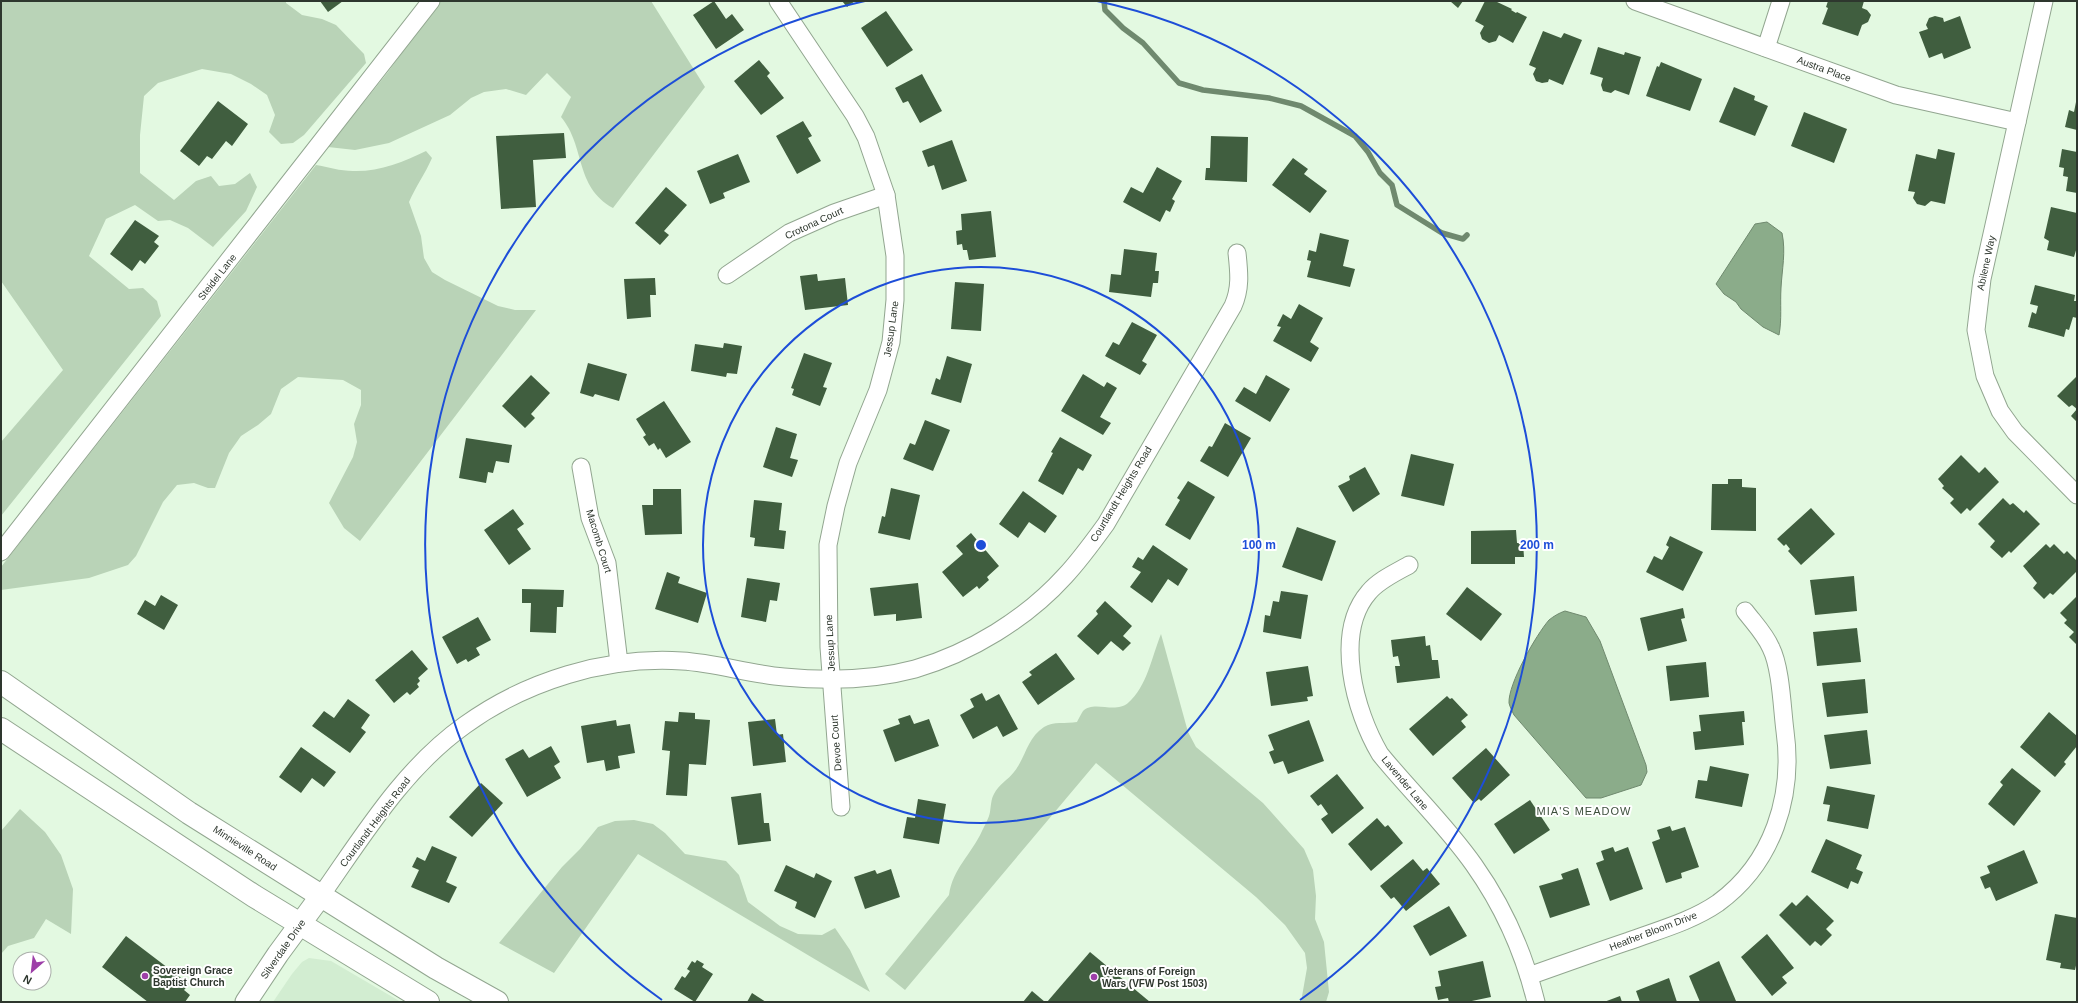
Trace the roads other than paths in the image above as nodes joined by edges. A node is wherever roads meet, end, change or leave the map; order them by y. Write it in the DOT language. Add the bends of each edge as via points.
graph roads {
  1 [pos="431,1"];
  2 [pos="778,1"];
  3 [pos="1635,1"];
  4 [pos="1781,1"];
  5 [pos="2044,1"];
  6 [pos="1766,48"];
  7 [pos="2017,122"];
  8 [pos="886,195"];
  9 [pos="1237,254"];
  10 [pos="727,275"];
  11 [pos="581,468"];
  12 [pos="2077,495"];
  13 [pos="1,552"];
  14 [pos="1409,565"];
  15 [pos="1745,611"];
  16 [pos="619,663"];
  17 [pos="832,678"];
  18 [pos="1,682"];
  19 [pos="1,729"];
  20 [pos="841,807"];
  21 [pos="320,897"];
  22 [pos="300,924"];
  23 [pos="1529,976"];
  24 [pos="246,1002"];
  25 [pos="428,1002"];
  26 [pos="497,1002"];
  27 [pos="1536,1002"];
  1 -- 13 [label="street, Steidel Lane"];
  2 -- 8 [label="street, Jessup Lane" via="855,116 866,137"];
  3 -- 6 [label="street, Austra Place"];
  4 -- 6 [label="street"];
  5 -- 7 [label="street, Abilene Way"];
  6 -- 7 [label="street, Austra Place" via="1896,95"];
  7 -- 12 [label="street, Abilene Way" via="1982,279 1976,317 1977,342 1985,376 2000,411 2021,438"];
  8 -- 10 [label="street, Crotona Court" via="834,213 789,233"];
  8 -- 17 [label="street, Jessup Lane" via="895,256 894,321 886,366 848,463 830,539"];
  9 -- 17 [label="street, Courtlandt Heights Road" via="1240,281 1233,306 1106,524 1064,577 1012,622 936,662 891,673"];
  11 -- 16 [label="street, Macomb Court" via="590,518 607,563"];
  14 -- 23 [label="street, Lavender Lane" via="1370,592 1358,613 1350,657 1357,704 1380,754 1456,842 1490,890 1504,916"];
  15 -- 23 [label="street, Heather Bloom Drive" via="1766,639 1774,656 1788,755 1784,800 1762,854 1733,890 1700,913 1662,930"];
  16 -- 17 [label="street, Courtlandt Heights Road" via="683,661 786,677"];
  16 -- 21 [label="street, Courtlandt Heights Road" via="567,675 539,685 498,704 466,724 436,748 411,774 375,818"];
  17 -- 20 [label="street, Devoe Court"];
  18 -- 21 [label="main road, Minnieville Road" via="189,813"];
  19 -- 22 [label="main road"];
  21 -- 22 [label="street, Silverdale Drive"];
  21 -- 26 [label="main road, Minnieville Road"];
  22 -- 24 [label="street, Silverdale Drive"];
  22 -- 25 [label="main road"];
  23 -- 27 [label="street, Lavender Lane"];
}
